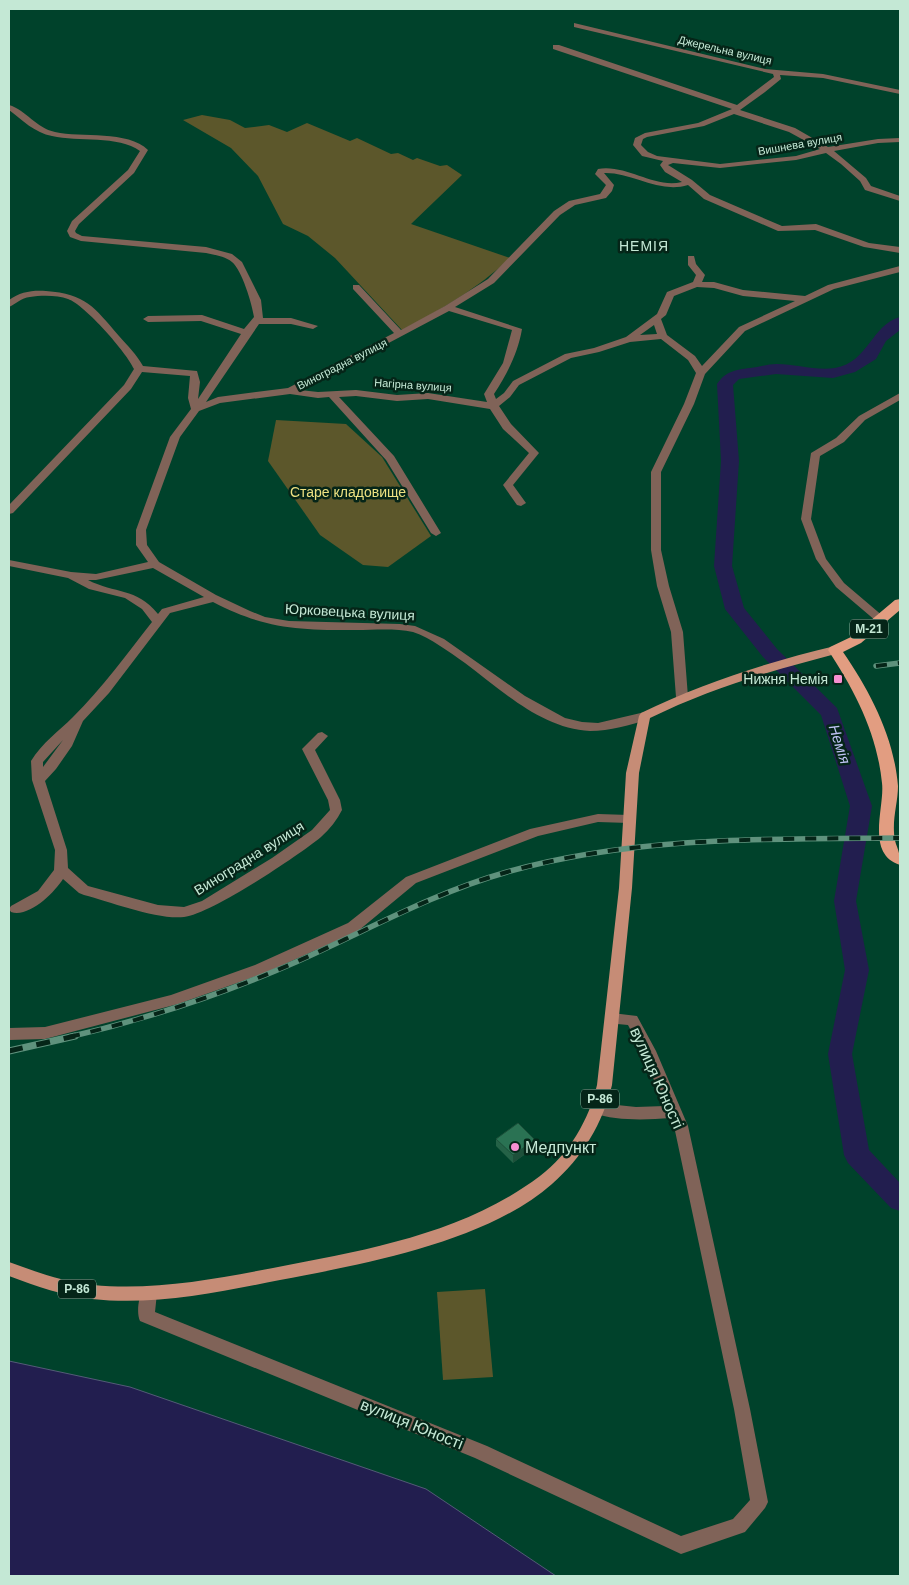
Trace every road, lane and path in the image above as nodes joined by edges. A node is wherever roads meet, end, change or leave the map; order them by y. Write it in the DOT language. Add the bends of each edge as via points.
graph roads {
  1 [pos="576,25"];
  2 [pos="556,47"];
  3 [pos="776,73"];
  4 [pos="900,92"];
  5 [pos="9,107"];
  6 [pos="736,109"];
  7 [pos="900,140"];
  8 [pos="827,150"];
  9 [pos="674,160"];
  10 [pos="689,182"];
  11 [pos="900,199"];
  12 [pos="900,250"];
  13 [pos="691,258"];
  14 [pos="900,269"];
  15 [pos="696,284"];
  16 [pos="356,287"];
  17 [pos="11,290"];
  18 [pos="22,295"];
  19 [pos="806,299"];
  20 [pos="9,304"];
  21 [pos="448,308"];
  22 [pos="148,318"];
  23 [pos="656,318"];
  24 [pos="256,321"];
  25 [pos="313,326"];
  26 [pos="246,333"];
  27 [pos="400,334"];
  28 [pos="663,336"];
  29 [pos="630,339"];
  30 [pos="139,369"];
  31 [pos="702,373"];
  32 [pos="290,391"];
  33 [pos="332,395"];
  34 [pos="900,396"];
  35 [pos="493,406"];
  36 [pos="196,409"];
  37 [pos="521,503"];
  38 [pos="9,511"];
  39 [pos="436,534"];
  40 [pos="9,563"];
  41 [pos="155,564"];
  42 [pos="71,575"];
  43 [pos="215,598"];
  44 [pos="900,603"];
  45 [pos="880,619"];
  46 [pos="157,621"];
  47 [pos="835,650"];
  48 [pos="682,697"];
  49 [pos="645,716"];
  50 [pos="322,736"];
  51 [pos="630,819"];
  52 [pos="900,859"];
  53 [pos="61,870"];
  54 [pos="16,909"];
  55 [pos="612,1019"];
  56 [pos="9,1034"];
  57 [pos="598,1109"];
  58 [pos="675,1112"];
  59 [pos="9,1269"];
  60 [pos="149,1293"];
  1 -- 3 [label="street, Джерельна вулиця"];
  2 -- 6 [label="street"];
  3 -- 4 [label="street, Джерельна вулиця" via="822,76"];
  3 -- 6 [label="street" via="777,78"];
  5 -- 24 [label="street" via="52,134 127,142 141,147 144,150 131,170 75,223 71,231 73,235 206,250 229,256 238,262 256,300 259,317"];
  6 -- 8 [label="street" via="792,130"];
  6 -- 9 [label="street, Вишнева вулиця" via="712,122 639,138 637,145 645,154"];
  7 -- 8 [label="street, Вишнева вулиця" via="878,140"];
  8 -- 9 [label="street, Вишнева вулиця" via="796,158 740,165 720,166"];
  8 -- 11 [label="street" via="868,188"];
  9 -- 10 [label="street" via="664,165"];
  10 -- 12 [label="street" via="707,197 781,229 816,226 867,245"];
  10 -- 21 [label="street, Виноградна вулиця" via="678,185 601,171 599,174 610,185 603,196 572,203 557,213 491,281"];
  13 -- 15 [label="street" via="701,275"];
  14 -- 19 [label="street" via="831,287"];
  15 -- 19 [label="street" via="743,293"];
  15 -- 23 [label="street" via="670,294 661,315"];
  16 -- 27 [label="street, Виноградна вулиця"];
  17 -- 18 [label="street"];
  18 -- 20 [label="street"];
  18 -- 30 [label="street" via="57,295 75,299 96,317 135,360"];
  19 -- 31 [label="street" via="742,329"];
  21 -- 27 [label="street, Виноградна вулиця"];
  21 -- 35 [label="street" via="517,329 508,362 489,394"];
  22 -- 26 [label="street" via="202,318"];
  23 -- 28 [label="street"];
  23 -- 29 [label="street"];
  24 -- 25 [label="street" via="291,321"];
  24 -- 26 [label="street"];
  26 -- 36 [label="street"];
  27 -- 32 [label="street, Виноградна вулиця"];
  28 -- 29 [label="street"];
  28 -- 31 [label="street" via="692,358"];
  29 -- 35 [label="street" via="568,356 516,383"];
  30 -- 36 [label="street" via="194,373 196,378 191,398"];
  30 -- 38 [label="street" via="128,387"];
  31 -- 48 [label="street" via="656,472 656,550 662,586 677,632"];
  32 -- 33 [label="street, Нагірна вулиця"];
  32 -- 36 [label="street, Виноградна вулиця" via="218,400"];
  33 -- 35 [label="street, Нагірна вулиця" via="428,396"];
  33 -- 39 [label="street" via="390,458"];
  34 -- 45 [label="street" via="862,418 840,440 815,455 806,519 821,559 840,585"];
  35 -- 37 [label="street" via="511,432 534,453 508,485"];
  36 -- 41 [label="street" via="175,437 141,530 139,542 143,552"];
  40 -- 42 [label="street"];
  41 -- 42 [label="street" via="96,577"];
  41 -- 43 [label="street, Юрковецька вулиця"];
  42 -- 46 [label="street" via="93,586 129,596 146,607"];
  43 -- 46 [label="street" via="166,611"];
  43 -- 49 [label="street, Юрковецька вулиця" via="258,618 278,623 420,631 445,644 541,711 560,720 583,726 620,723"];
  44 -- 45 [label="highway, М-21"];
  45 -- 47 [label="highway, М-21" via="856,640"];
  46 -- 53 [label="street" via="105,690 37,761 38,780 60,850"];
  47 -- 48 [label="main road" via="767,668"];
  47 -- 52 [label="highway, М-21" via="862,692 883,751 891,798 887,842"];
  48 -- 49 [label="main road"];
  49 -- 51 [label="main road, вулиця Юності / Р-86" via="637,738"];
  50 -- 53 [label="street, Виноградна вулиця" via="308,749 334,800 336,810 331,818 317,833 277,861 207,904 184,912 158,910 84,890"];
  51 -- 55 [label="main road, вулиця Юності / Р-86"];
  51 -- 56 [label="street" via="598,818 535,832 411,880 353,927 260,969 173,1000 45,1033"];
  53 -- 54 [label="street" via="52,887 38,900"];
  55 -- 57 [label="main road, вулиця Юності / Р-86" via="607,1069"];
  55 -- 58 [label="street, вулиця Юності" via="632,1020"];
  57 -- 58 [label="street" via="621,1113"];
  57 -- 60 [label="main road, вулиця Юності / Р-86" via="571,1155 548,1177 521,1198 483,1219 451,1232 345,1261 192,1289"];
  58 -- 60 [label="street, вулиця Юності" via="742,1409 759,1502 739,1526 681,1545 481,1452 146,1316"];
  59 -- 60 [label="main road, Р-86" via="56,1285 102,1293"];
}
